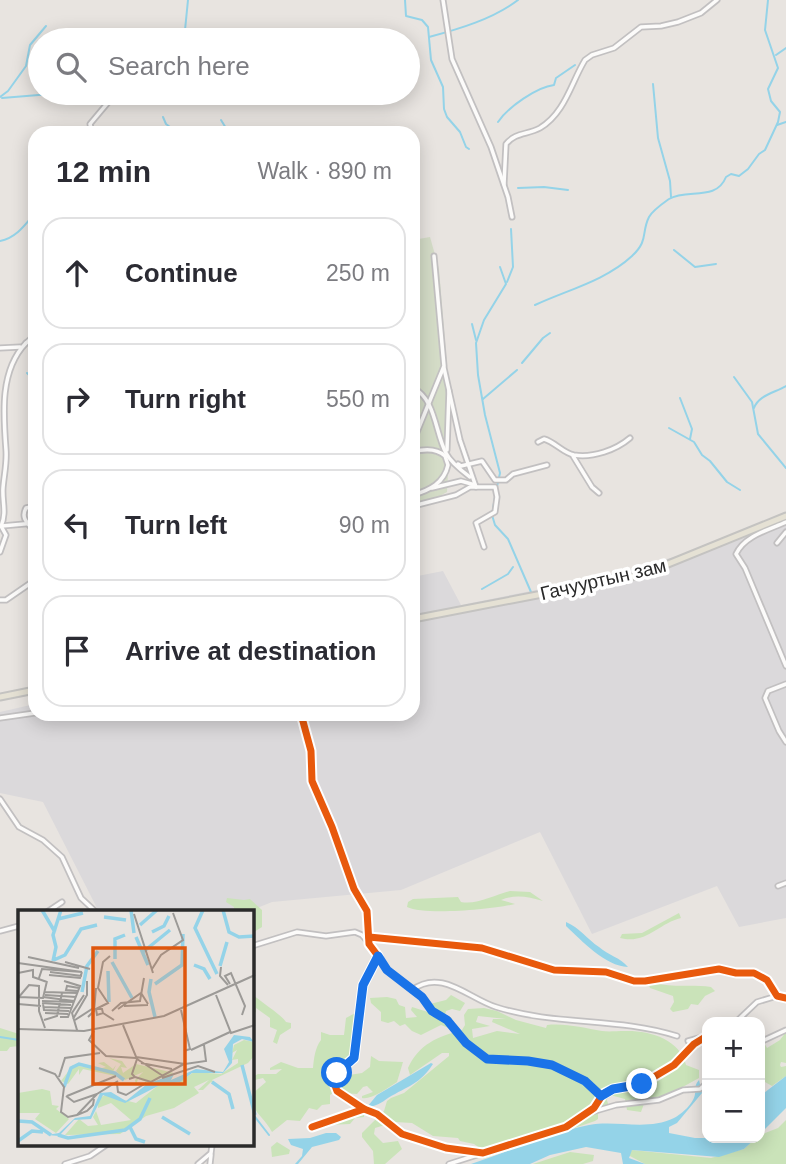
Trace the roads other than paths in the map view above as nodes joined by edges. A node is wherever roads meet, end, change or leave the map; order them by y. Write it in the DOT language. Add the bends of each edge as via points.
graph roads {
  1 [pos="443,0"];
  2 [pos="717,0"];
  3 [pos="106,105"];
  4 [pos="90,126"];
  5 [pos="504,184"];
  6 [pos="512,218"];
  7 [pos="434,256"];
  8 [pos="26,343"];
  9 [pos="0,348"];
  10 [pos="444,366"];
  11 [pos="450,386"];
  12 [pos="420,393"];
  13 [pos="429,405"];
  14 [pos="420,426"];
  15 [pos="630,438"];
  16 [pos="538,442"];
  17 [pos="420,450"];
  18 [pos="571,454"];
  19 [pos="447,456"];
  20 [pos="451,461"];
  21 [pos="468,464"];
  22 [pos="547,465"];
  23 [pos="473,479"];
  24 [pos="476,487"];
  25 [pos="432,488"];
  26 [pos="420,492"];
  27 [pos="599,493"];
  28 [pos="420,504"];
  29 [pos="28,508"];
  30 [pos="786,516"];
  31 [pos="786,522"];
  32 [pos="26,524"];
  33 [pos="1,526"];
  34 [pos="786,532"];
  35 [pos="777,543"];
  36 [pos="484,547"];
  37 [pos="0,552"];
  38 [pos="28,584"];
  39 [pos="0,600"];
  40 [pos="420,618"];
  41 [pos="786,666"];
  42 [pos="786,684"];
  43 [pos="28,691"];
  44 [pos="0,697"];
  45 [pos="28,714"];
  46 [pos="0,718"];
  47 [pos="303,721"];
  48 [pos="785,739"];
  49 [pos="0,799"];
  50 [pos="786,883"];
  51 [pos="778,886"];
  52 [pos="62,902"];
  53 [pos="50,910"];
  54 [pos="94,910"];
  55 [pos="18,926"];
  56 [pos="0,931"];
  57 [pos="369,937"];
  58 [pos="369,944"];
  59 [pos="254,945"];
  60 [pos="378,956"];
  61 [pos="412,990"];
  62 [pos="777,996"];
  63 [pos="786,998"];
  64 [pos="741,1017"];
  65 [pos="786,1030"];
  66 [pos="677,1036"];
  67 [pos="702,1037"];
  68 [pos="702,1039"];
  69 [pos="765,1040"];
  70 [pos="688,1041"];
  71 [pos="702,1087"];
  72 [pos="601,1096"];
  73 [pos="364,1109"];
  74 [pos="590,1112"];
  75 [pos="312,1127"];
  76 [pos="105,1146"];
  77 [pos="212,1146"];
  78 [pos="211,1153"];
  79 [pos="483,1153"];
  80 [pos="65,1164"];
  81 [pos="198,1164"];
  82 [pos="210,1164"];
  83 [pos="449,1164"];
  1 -- 5 [label="street" via="452,59"];
  2 -- 5 [label="street" via="678,22 641,27 614,48 585,60 556,115 506,144"];
  3 -- 4 [label="street"];
  5 -- 6 [label="street"];
  7 -- 10 [label="street"];
  8 -- 9 [label="street"];
  8 -- 33 [label="street" via="4,375 5,514"];
  10 -- 11 [label="street"];
  10 -- 13 [label="street"];
  11 -- 19 [label="street"];
  11 -- 21 [label="street"];
  12 -- 13 [label="street"];
  13 -- 14 [label="street"];
  13 -- 19 [label="street"];
  15 -- 18 [label="street" via="612,451"];
  16 -- 18 [label="street" via="551,441"];
  17 -- 25 [label="street" via="436,451 447,459 445,475"];
  18 -- 27 [label="street"];
  19 -- 20 [label="street"];
  20 -- 21 [label="street"];
  20 -- 23 [label="street"];
  21 -- 22 [label="street" via="482,461 495,480"];
  21 -- 23 [label="street"];
  23 -- 24 [label="street"];
  24 -- 25 [label="street" via="461,481"];
  24 -- 28 [label="street"];
  24 -- 36 [label="street" via="495,487 497,497 495,512 476,523"];
  25 -- 26 [label="street"];
  29 -- 32 [label="street"];
  30 -- 40 [label="main road, Гачууртын зам" via="641,575"];
  31 -- 41 [label="street" via="750,538 736,554"];
  32 -- 33 [label="street"];
  33 -- 37 [label="street" via="6,534"];
  34 -- 35 [label="street"];
  38 -- 39 [label="street"];
  42 -- 48 [label="street" via="768,691 765,698"];
  43 -- 44 [label="main road"];
  45 -- 46 [label="street"];
  47 -- 57 [label="street" via="311,751 312,781 354,890 367,911"];
  49 -- 54 [label="street" via="19,827 62,857 81,898"];
  50 -- 51 [label="street"];
  52 -- 53 [label="street"];
  55 -- 56 [label="street"];
  57 -- 58 [label="street"];
  57 -- 62 [label="street" via="482,948 554,970 606,972 634,981 719,969 754,973 768,980"];
  58 -- 59 [label="street" via="355,932 326,936 297,932"];
  58 -- 60 [label="street"];
  60 -- 61 [label="street" via="387,970"];
  60 -- 73 [label="street" via="363,985 354,1058 332,1080 337,1091"];
  61 -- 66 [label="street" via="430,981 444,982 477,1000 514,1012 559,1020 625,1023"];
  61 -- 72 [label="street" via="487,1059 552,1065 585,1081"];
  62 -- 63 [label="street"];
  62 -- 64 [label="street" via="757,1002"];
  65 -- 69 [label="street"];
  67 -- 70 [label="street"];
  68 -- 72 [label="street" via="674,1065 642,1084"];
  71 -- 74 [label="street"];
  72 -- 74 [label="street"];
  73 -- 75 [label="street"];
  73 -- 79 [label="street" via="402,1134 446,1148"];
  74 -- 79 [label="street" via="566,1127"];
  76 -- 80 [label="street"];
  77 -- 78 [label="street"];
  78 -- 81 [label="street"];
  78 -- 82 [label="street"];
  79 -- 83 [label="street"];
}
